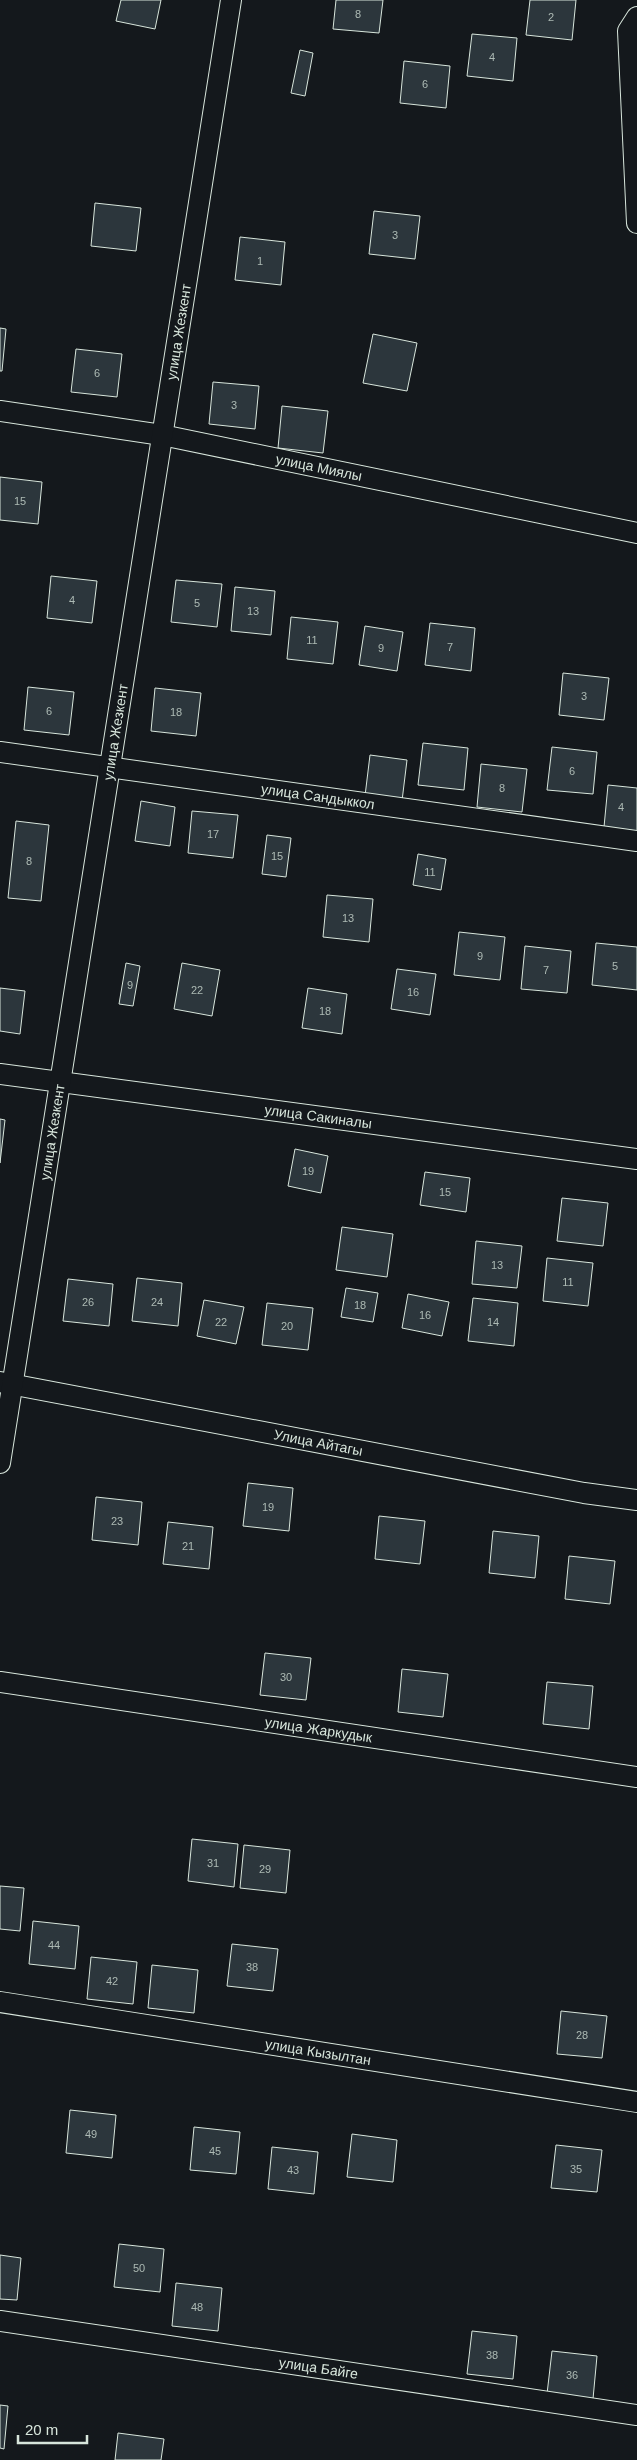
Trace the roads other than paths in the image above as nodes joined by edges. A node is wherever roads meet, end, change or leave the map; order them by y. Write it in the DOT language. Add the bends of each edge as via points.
graph roads {
  1 [pos="231,0"];
  2 [pos="637,17"];
  3 [pos="637,223"];
  4 [pos="0,411"];
  5 [pos="162,436"];
  6 [pos="637,533"];
  7 [pos="0,752"];
  8 [pos="110,768"];
  9 [pos="637,840"];
  10 [pos="0,1074"];
  11 [pos="60,1084"];
  12 [pos="637,1159"];
  13 [pos="6,1383"];
  14 [pos="0,1463"];
  15 [pos="637,1500"];
  16 [pos="0,1682"];
  17 [pos="637,1778"];
  18 [pos="0,2002"];
  19 [pos="637,2102"];
  20 [pos="0,2321"];
  21 [pos="637,2414"];
  1 -- 5 [label="street, улица Жезкент"];
  2 -- 3 [label="street" via="628,31"];
  4 -- 5 [label="street, улица Миялы"];
  5 -- 6 [label="street, улица Миялы"];
  5 -- 8 [label="street, улица Жезкент"];
  7 -- 8 [label="street, улица Сандыккол"];
  8 -- 9 [label="street, улица Сандыккол"];
  8 -- 11 [label="street, улица Жезкент"];
  10 -- 11 [label="street, улица Сакиналы"];
  11 -- 12 [label="street, улица Сакиналы"];
  11 -- 13 [label="street, улица Жезкент"];
  13 -- 14 [label="street, улица Жезкент"];
  13 -- 15 [label="street, Улица Айтагы"];
  16 -- 17 [label="street, улица Жаркудык"];
  18 -- 19 [label="street, улица Кызылтан"];
  20 -- 21 [label="street, улица Байге"];
}
